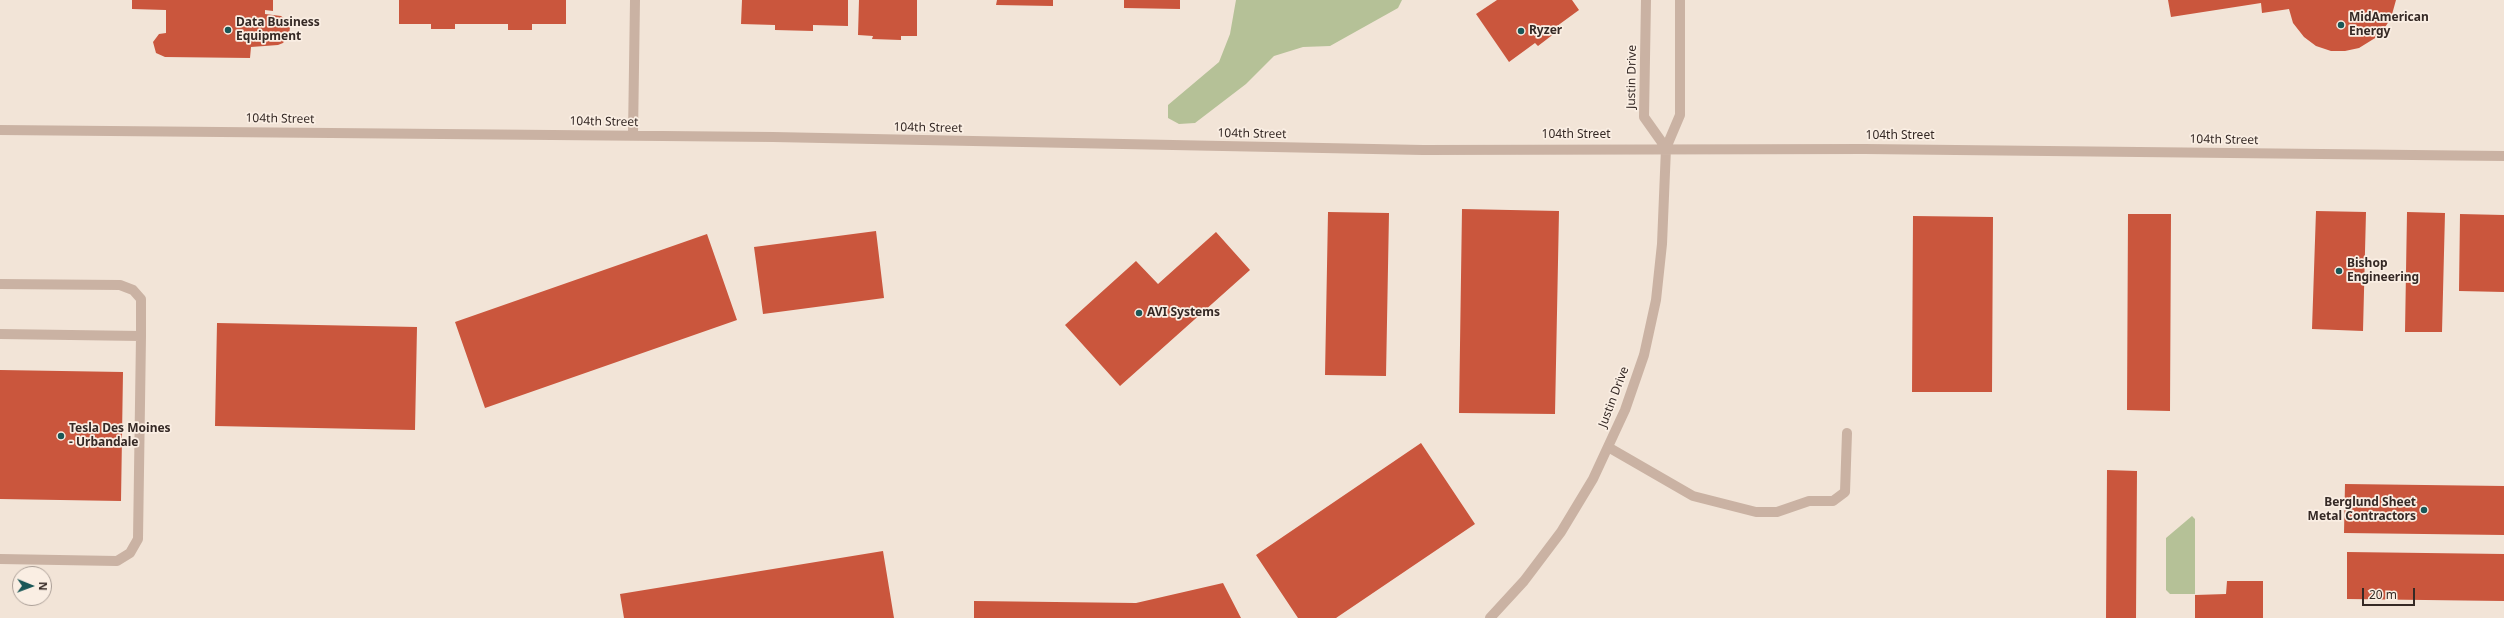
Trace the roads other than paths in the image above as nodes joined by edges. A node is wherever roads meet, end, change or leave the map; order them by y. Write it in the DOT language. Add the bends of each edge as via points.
graph roads {
  1 [pos="635,0"];
  2 [pos="1646,0"];
  3 [pos="1680,0"];
  4 [pos="0,130"];
  5 [pos="633,135"];
  6 [pos="1666,148"];
  7 [pos="2504,156"];
  8 [pos="0,284"];
  9 [pos="0,334"];
  10 [pos="141,336"];
  11 [pos="1847,433"];
  12 [pos="1608,447"];
  13 [pos="0,559"];
  14 [pos="1490,618"];
  1 -- 5 [label="street"];
  2 -- 6 [label="street, Justin Drive" via="1644,117"];
  3 -- 6 [label="street, Justin Drive" via="1680,115"];
  4 -- 5 [label="street, 104th Street"];
  5 -- 6 [label="street, 104th Street" via="1278,148"];
  6 -- 7 [label="street, 104th Street"];
  6 -- 12 [label="street, Justin Drive" via="1662,244 1656,300 1644,354 1625,410"];
  8 -- 10 [label="street" via="120,285 133,290 141,299"];
  9 -- 10 [label="street"];
  10 -- 13 [label="street" via="138,539 130,553 117,561"];
  11 -- 12 [label="street" via="1844,492 1833,501 1809,501 1777,512 1756,512 1693,496"];
  12 -- 14 [label="street, Justin Drive" via="1593,479 1561,532 1524,581"];
}
